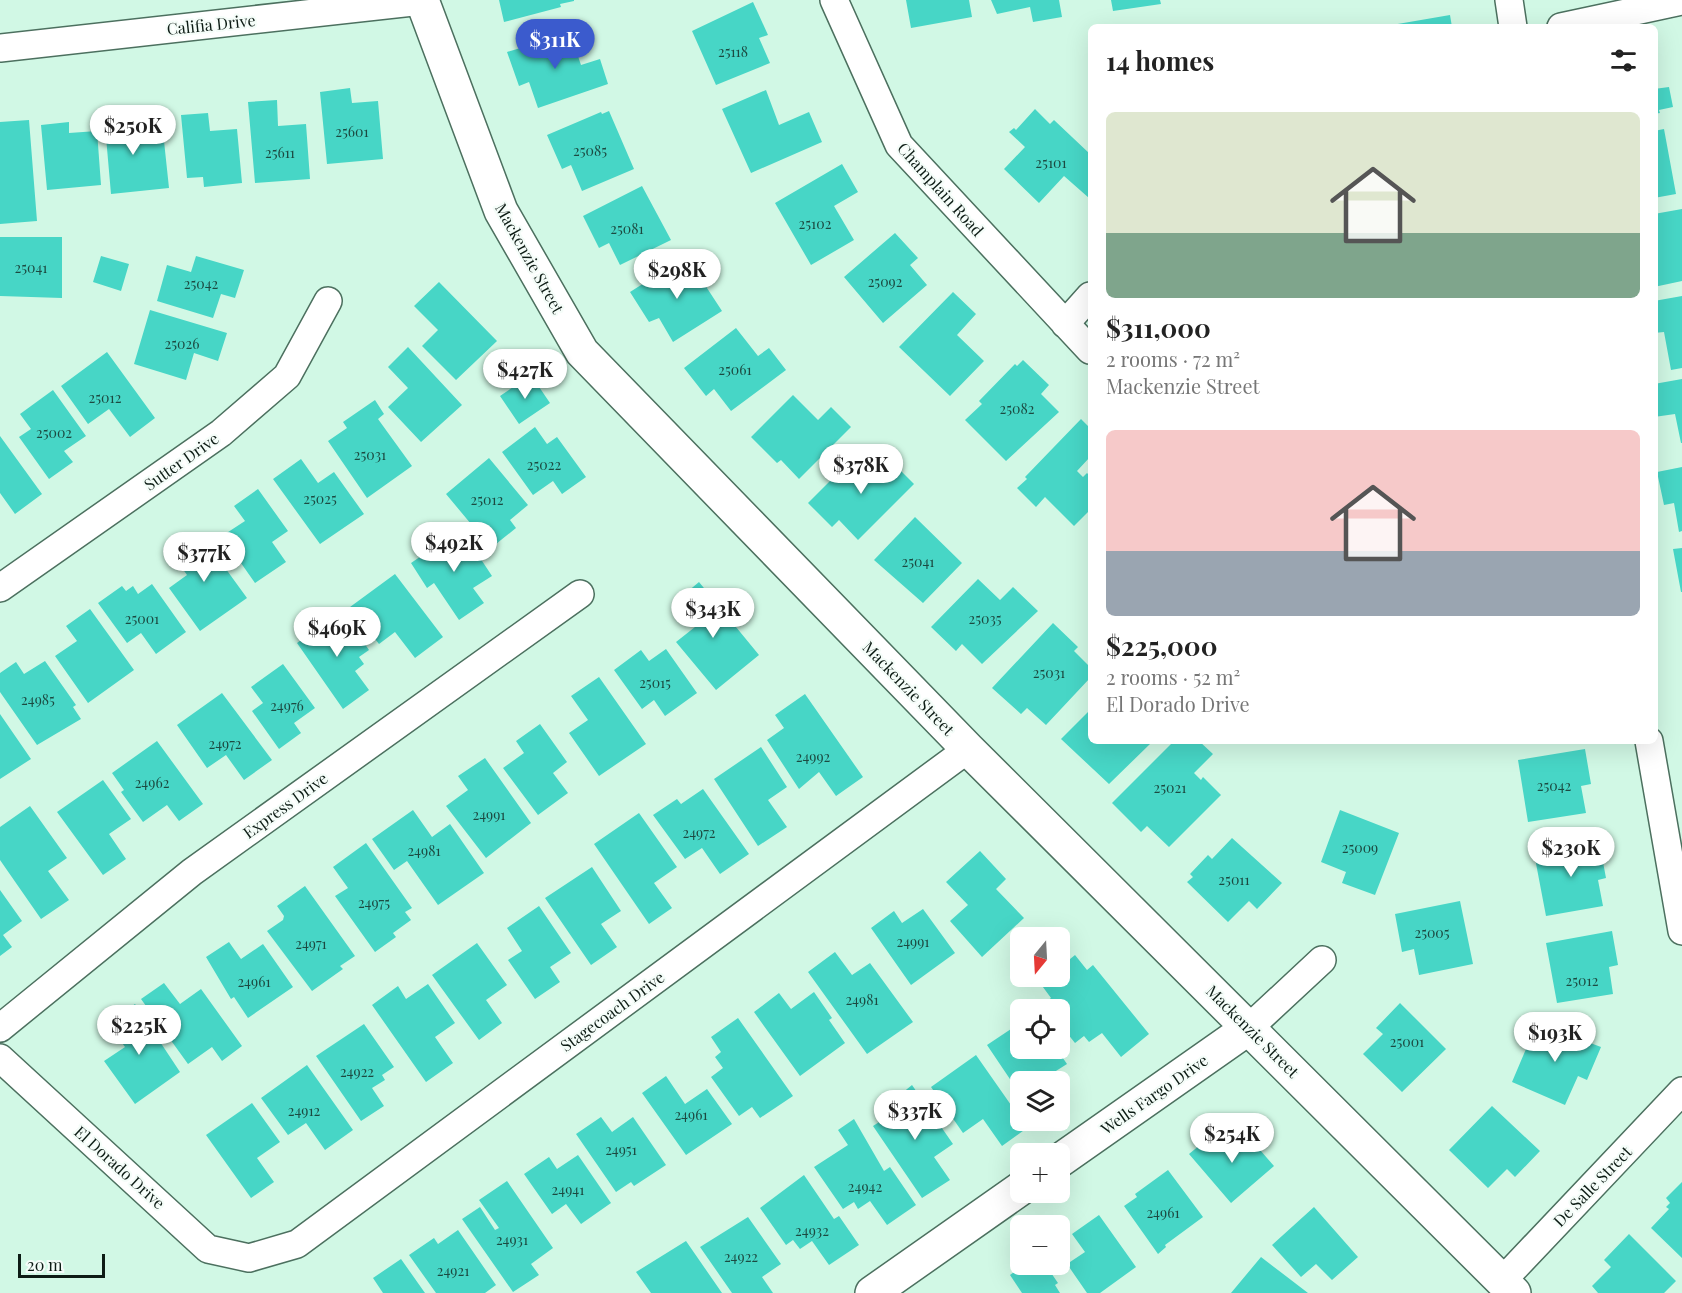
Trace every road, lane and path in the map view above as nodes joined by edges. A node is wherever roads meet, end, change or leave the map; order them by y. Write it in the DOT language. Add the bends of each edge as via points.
graph roads {
  1 [pos="422,0"];
  2 [pos="834,0"];
  3 [pos="1509,0"];
  4 [pos="1682,1"];
  5 [pos="1513,24"];
  6 [pos="1575,24"];
  7 [pos="0,48"];
  8 [pos="1088,298"];
  9 [pos="328,301"];
  10 [pos="1065,324"];
  11 [pos="1088,348"];
  12 [pos="0,588"];
  13 [pos="580,594"];
  14 [pos="1650,744"];
  15 [pos="968,749"];
  16 [pos="1682,931"];
  17 [pos="1322,960"];
  18 [pos="0,1028"];
  19 [pos="1250,1028"];
  20 [pos="0,1058"];
  21 [pos="1682,1091"];
  22 [pos="1070,1153"];
  23 [pos="1010,1196"];
  24 [pos="249,1258"];
  25 [pos="1508,1287"];
  26 [pos="872,1293"];
  1 -- 7 [label="street, Califia Drive"];
  1 -- 15 [label="street, Mackenzie Street" via="501,211 582,352"];
  2 -- 10 [label="street, Champlain Road" via="900,145"];
  3 -- 5 [label="street"];
  4 -- 6 [label="street"];
  8 -- 10 [label="street"];
  9 -- 12 [label="street, Sutter Drive" via="287,376 222,433"];
  10 -- 11 [label="street, Champlain Road"];
  13 -- 18 [label="street, Express Drive" via="192,872"];
  14 -- 16 [label="street"];
  15 -- 19 [label="street, Mackenzie Street"];
  15 -- 24 [label="street, Stagecoach Drive" via="297,1244"];
  17 -- 19 [label="street"];
  19 -- 22 [label="street, Wells Fargo Drive"];
  19 -- 25 [label="street, Mackenzie Street"];
  20 -- 24 [label="street, El Dorado Drive" via="208,1248"];
  21 -- 25 [label="street, De Salle Street"];
  23 -- 26 [label="street"];
}
